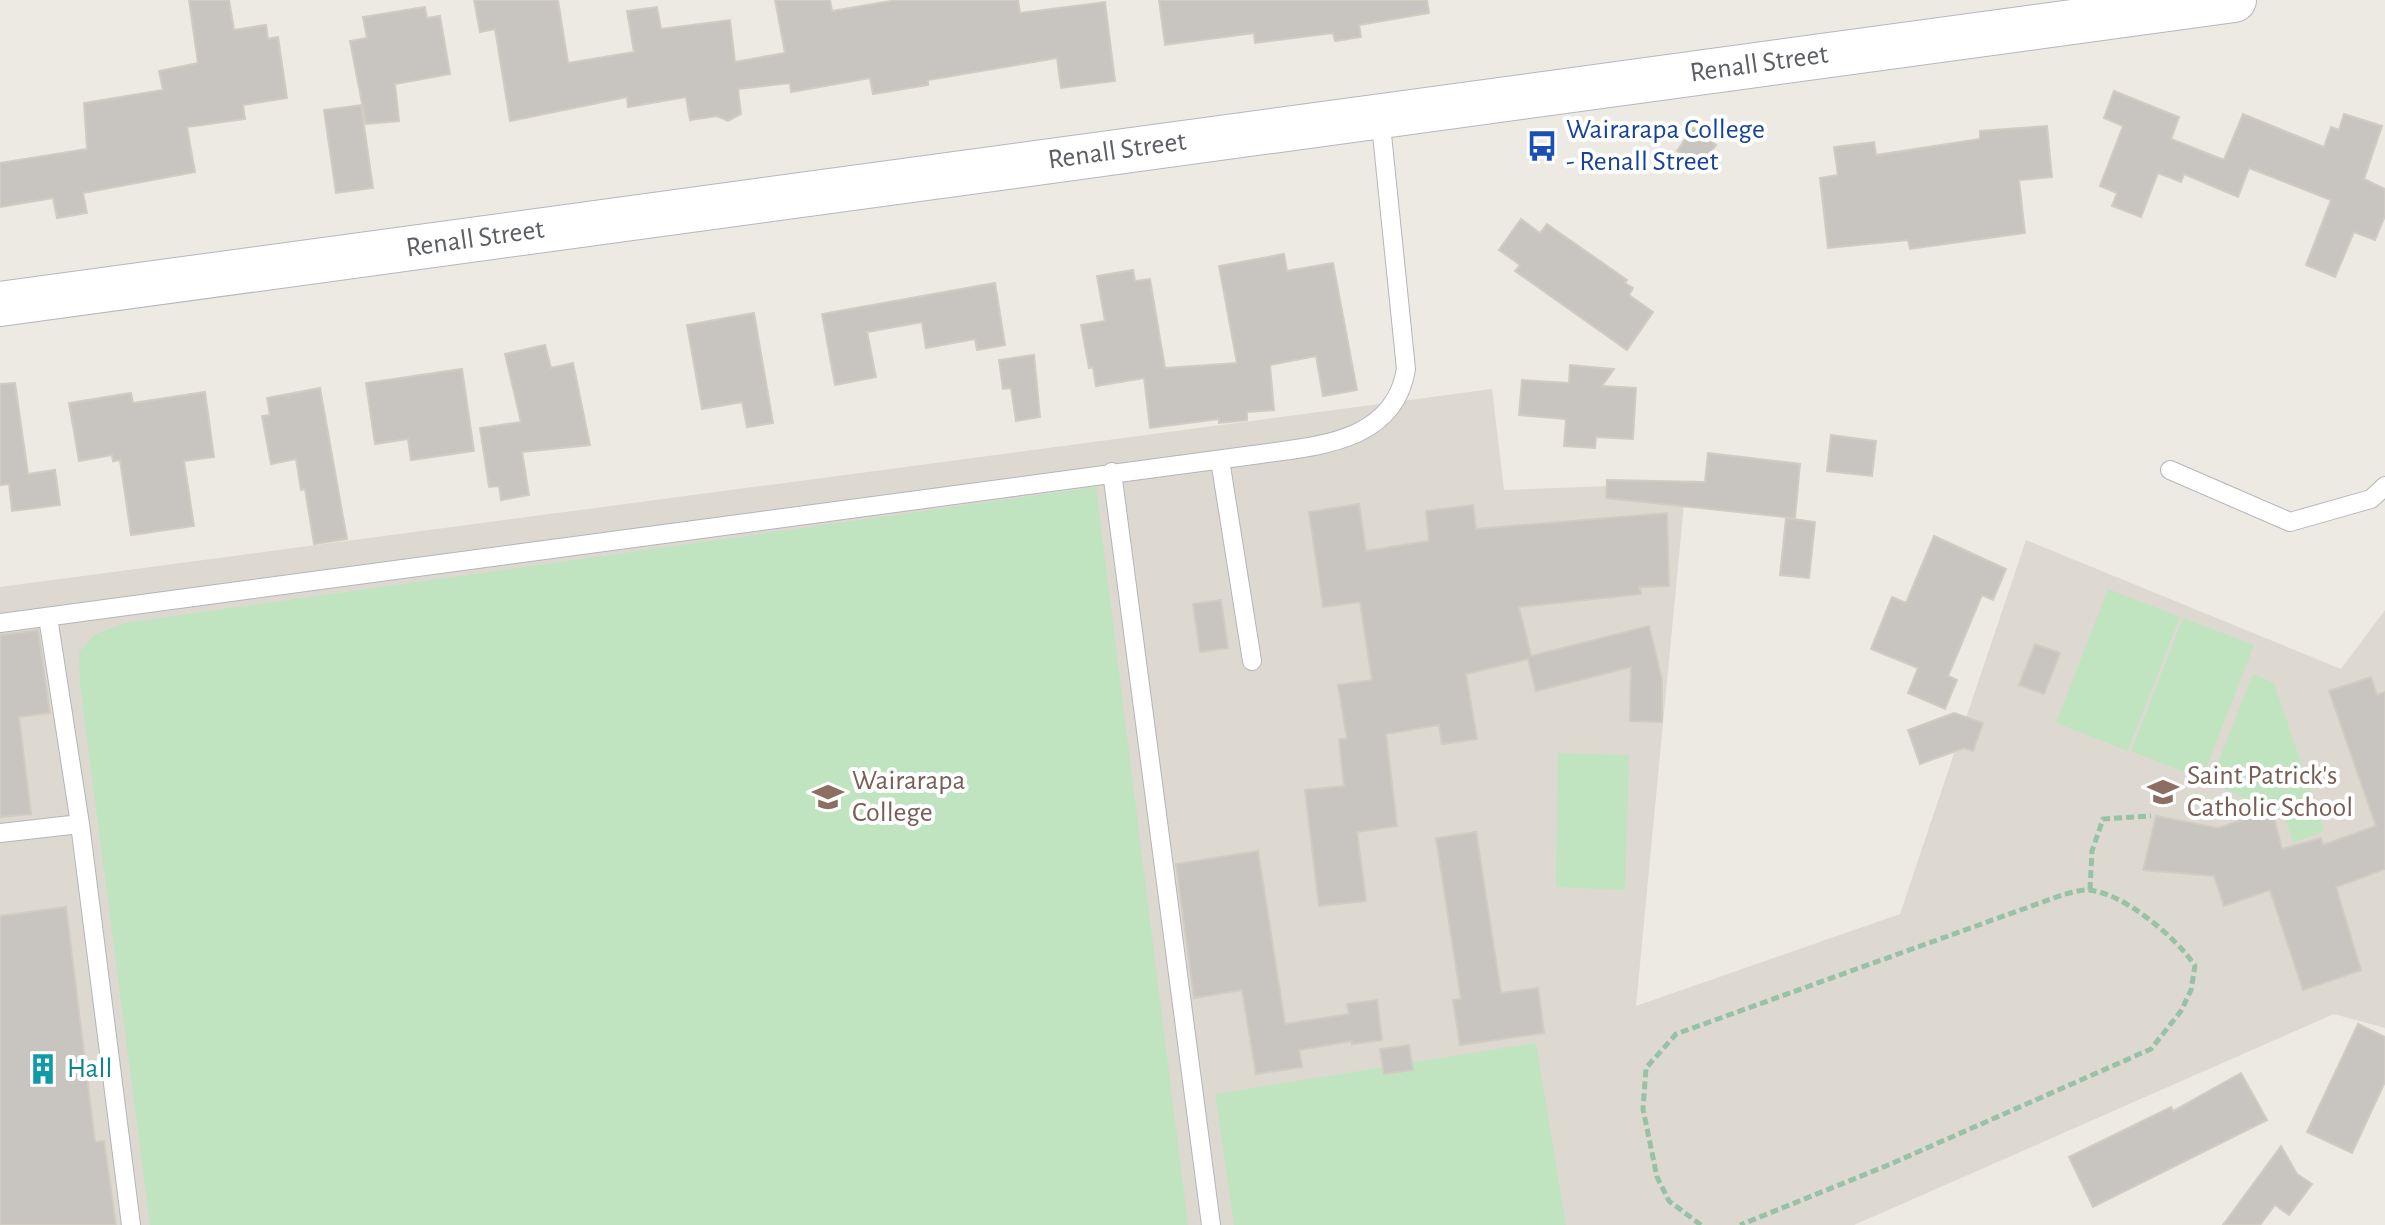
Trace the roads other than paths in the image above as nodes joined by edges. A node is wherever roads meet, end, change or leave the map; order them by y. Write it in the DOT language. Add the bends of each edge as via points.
graph roads {
  1 [pos="2234,0"];
  2 [pos="1380,115"];
  3 [pos="0,304"];
  4 [pos="1220,460"];
  5 [pos="2170,470"];
  6 [pos="1112,472"];
  7 [pos="2385,486"];
  8 [pos="48,617"];
  9 [pos="0,623"];
  10 [pos="1252,661"];
  11 [pos="80,824"];
  12 [pos="0,833"];
  13 [pos="131,1225"];
  14 [pos="1211,1225"];
  1 -- 2 [label="street, Renall Street"];
  2 -- 3 [label="street, Renall Street"];
  2 -- 4 [label="lane" via="1407,357 1398,398 1386,415 1355,436"];
  4 -- 6 [label="lane"];
  4 -- 10 [label="lane"];
  5 -- 7 [label="lane" via="2290,522 2371,499"];
  6 -- 8 [label="lane"];
  6 -- 14 [label="lane"];
  8 -- 9 [label="lane"];
  8 -- 11 [label="lane"];
  11 -- 12 [label="lane"];
  11 -- 13 [label="lane"];
}
